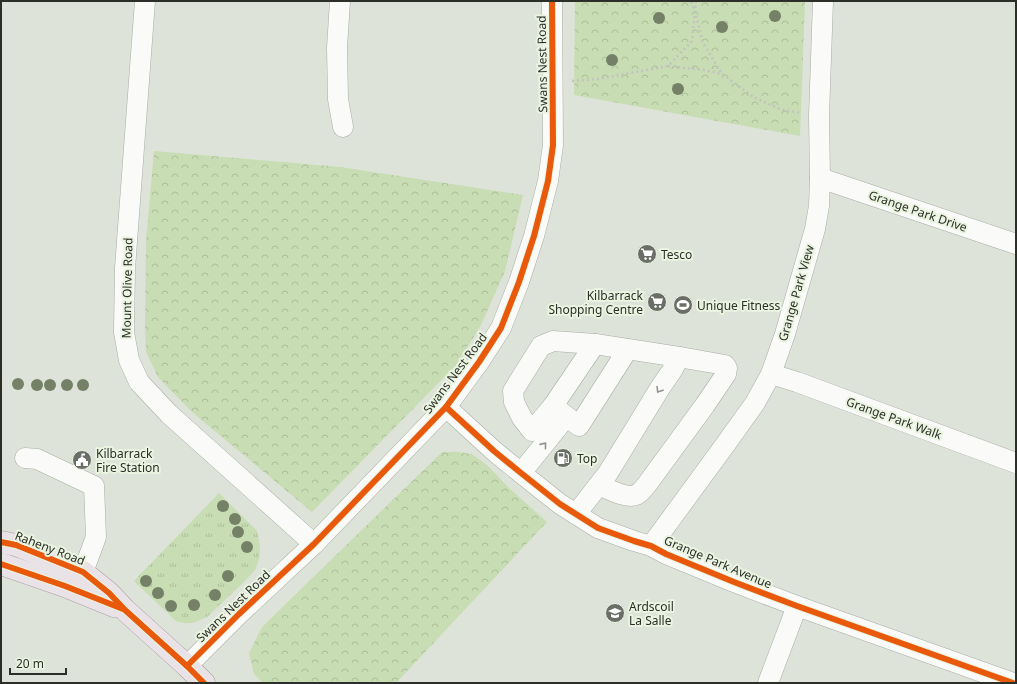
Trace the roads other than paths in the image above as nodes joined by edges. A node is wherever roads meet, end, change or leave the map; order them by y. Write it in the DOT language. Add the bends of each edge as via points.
graph roads {
  1 [pos="145,1"];
  2 [pos="340,1"];
  3 [pos="552,1"];
  4 [pos="823,1"];
  5 [pos="342,127"];
  6 [pos="820,178"];
  7 [pos="1016,244"];
  8 [pos="595,344"];
  9 [pos="628,349"];
  10 [pos="679,357"];
  11 [pos="772,374"];
  12 [pos="446,407"];
  13 [pos="560,411"];
  14 [pos="25,458"];
  15 [pos="1016,463"];
  16 [pos="521,473"];
  17 [pos="599,485"];
  18 [pos="576,514"];
  19 [pos="1,542"];
  20 [pos="314,544"];
  21 [pos="651,546"];
  22 [pos="1,564"];
  23 [pos="83,572"];
  24 [pos="797,606"];
  25 [pos="125,610"];
  26 [pos="187,666"];
  27 [pos="204,683"];
  28 [pos="768,683"];
  29 [pos="1012,683"];
  1 -- 20 [label="street, Mount Olive Road" via="125,268 124,332 129,360 139,382 169,414"];
  2 -- 5 [label="street" via="337,48 338,99"];
  3 -- 12 [label="street, Swans Nest Road" via="554,145 534,236 501,328"];
  4 -- 6 [label="street, Grange Park View" via="819,116"];
  6 -- 7 [label="street, Grange Park Drive"];
  6 -- 11 [label="street, Grange Park View" via="815,229"];
  8 -- 9 [label="street"];
  8 -- 13 [label="street"];
  8 -- 13 [label="street" via="553,341 541,346 513,391 514,402 532,431"];
  9 -- 10 [label="street"];
  9 -- 13 [label="street" via="579,426"];
  10 -- 17 [label="street, one-way"];
  10 -- 17 [label="street" via="725,365 726,374 637,495 621,494"];
  11 -- 15 [label="street, Grange Park Walk"];
  11 -- 21 [label="street, Grange Park View" via="755,403"];
  12 -- 16 [label="street, Grange Park Avenue"];
  12 -- 20 [label="street, Swans Nest Road"];
  16 -- 13 [label="street, one-way"];
  14 -- 23 [label="street" via="37,459 94,486 96,537"];
  16 -- 18 [label="street, Grange Park Avenue"];
  17 -- 18 [label="street"];
  18 -- 21 [label="street, Grange Park Avenue" via="598,528"];
  19 -- 23 [label="main road, Raheny Road" via="16,544"];
  20 -- 26 [label="street, Swans Nest Road"];
  21 -- 24 [label="street, Grange Park Avenue" via="721,577"];
  22 -- 25 [label="main road, Raheny Road"];
  23 -- 25 [label="main road, Raheny Road"];
  24 -- 28 [label="street"];
  24 -- 29 [label="street, Grange Park Avenue"];
  25 -- 26 [label="main road, Raheny Road"];
  26 -- 27 [label="main road, Raheny Road"];
}
